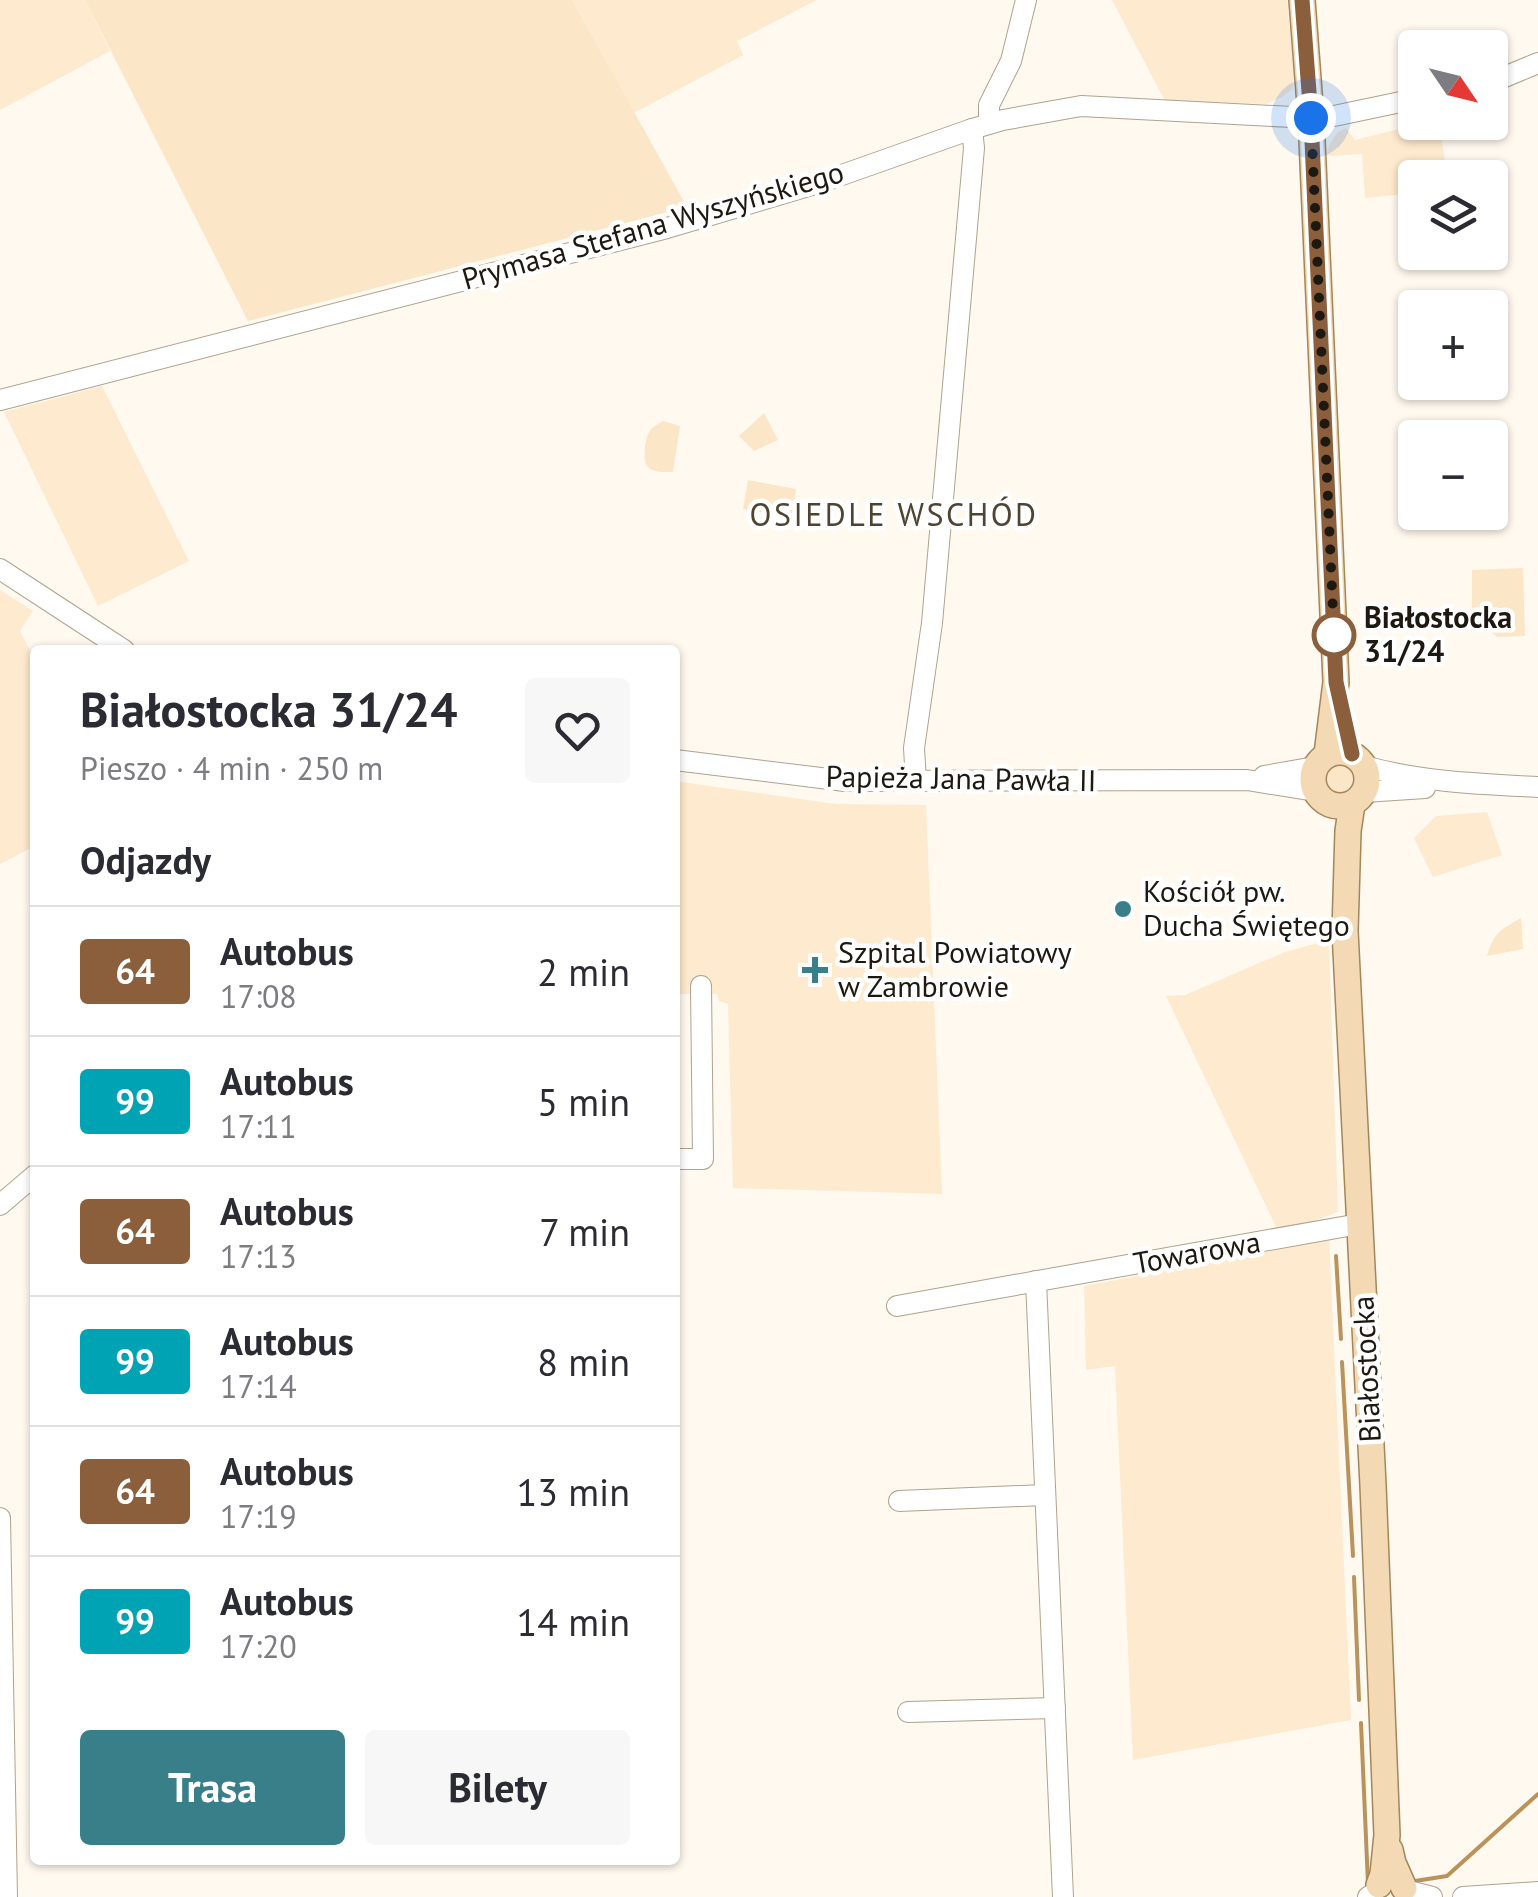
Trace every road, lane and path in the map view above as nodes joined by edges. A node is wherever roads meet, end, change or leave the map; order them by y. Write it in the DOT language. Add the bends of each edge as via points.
graph roads {
  1 [pos="1026,0"];
  2 [pos="1302,0"];
  3 [pos="1538,62"];
  4 [pos="1508,75"];
  5 [pos="1398,103"];
  6 [pos="1311,118"];
  7 [pos="980,126"];
  8 [pos="0,400"];
  9 [pos="0,569"];
  10 [pos="116,645"];
  11 [pos="680,761"];
  12 [pos="1339,779"];
  13 [pos="916,781"];
  14 [pos="1538,787"];
  15 [pos="702,986"];
  16 [pos="680,1159"];
  17 [pos="30,1180"];
  18 [pos="0,1205"];
  19 [pos="1359,1224"];
  20 [pos="1036,1281"];
  21 [pos="897,1306"];
  22 [pos="1045,1495"];
  23 [pos="899,1501"];
  24 [pos="0,1518"];
  25 [pos="1055,1708"];
  26 [pos="908,1712"];
  27 [pos="1538,1892"];
  28 [pos="1386,1893"];
  29 [pos="7,1897"];
  30 [pos="1063,1897"];
  31 [pos="1432,1897"];
  32 [pos="1463,1897"];
  1 -- 7 [label="street" via="1011,61"];
  2 -- 6 [label="main road, Białostocka"];
  3 -- 4 [label="street"];
  5 -- 6 [label="street, Prymasa Stefana Wyszyńskiego"];
  6 -- 7 [label="street, Prymasa Stefana Wyszyńskiego" via="1081,106"];
  6 -- 12 [label="main road, Białostocka"];
  7 -- 8 [label="street, Prymasa Stefana Wyszyńskiego" via="686,222"];
  7 -- 13 [label="street" via="914,748"];
  9 -- 10 [label="street"];
  11 -- 13 [label="street, Papieża Jana Pawła II" via="845,781"];
  12 -- 13 [label="street, Papieża Jana Pawła II"];
  12 -- 14 [label="street, Papieża Jana Pawła II"];
  12 -- 19 [label="main road, Białostocka" via="1348,831 1344,904"];
  15 -- 16 [label="street" via="703,1159"];
  17 -- 18 [label="street"];
  19 -- 20 [label="street, Towarowa"];
  19 -- 28 [label="main road, Białostocka"];
  20 -- 21 [label="street, Towarowa"];
  20 -- 22 [label="street"];
  22 -- 23 [label="street"];
  22 -- 25 [label="street"];
  24 -- 29 [label="street"];
  25 -- 26 [label="street"];
  25 -- 30 [label="street"];
  27 -- 32 [label="street"];
  28 -- 31 [label="street"];
}
